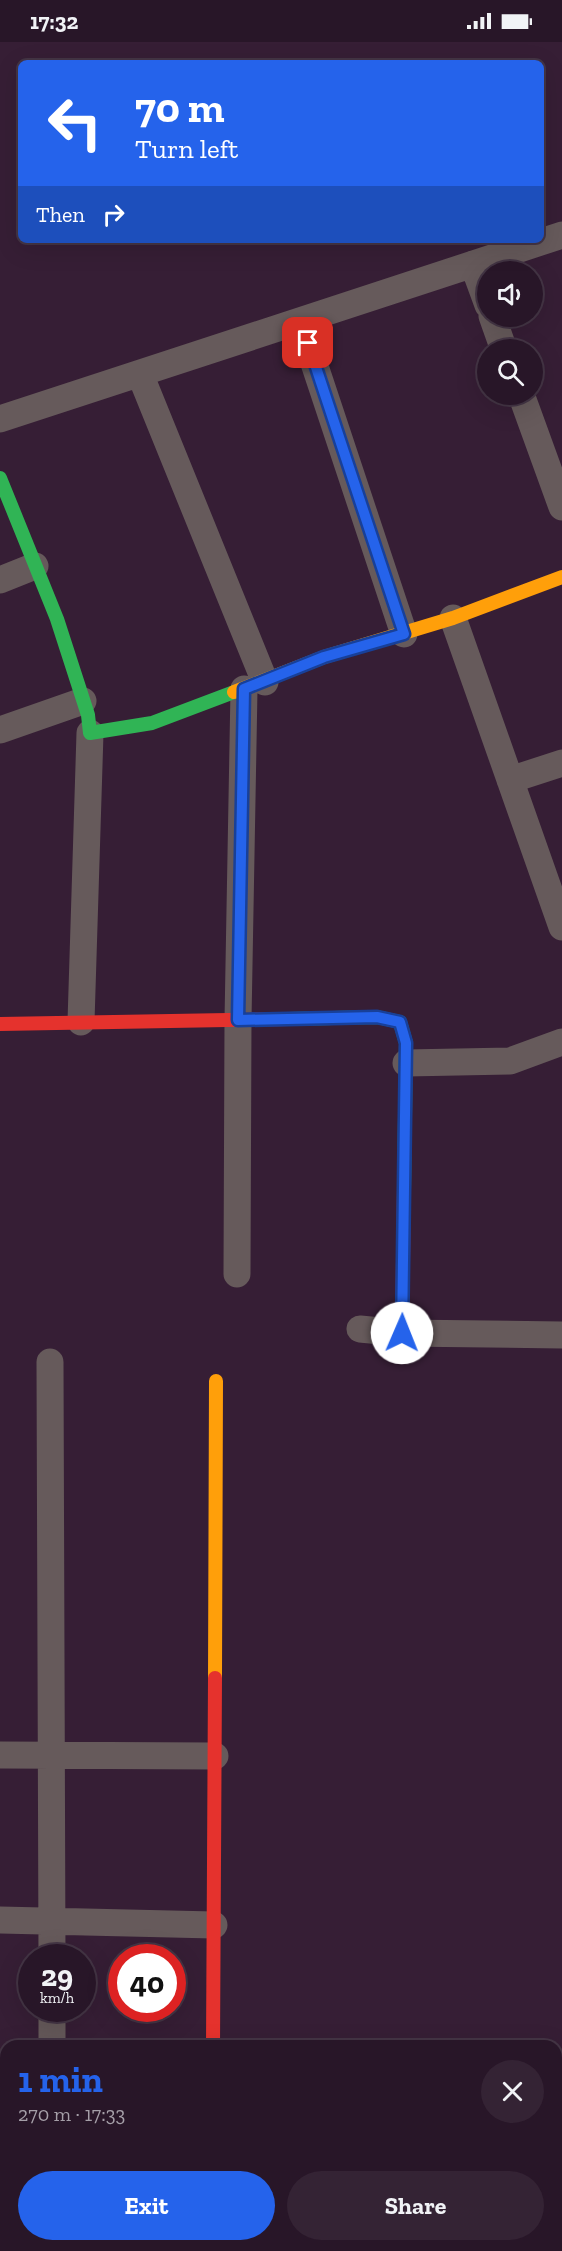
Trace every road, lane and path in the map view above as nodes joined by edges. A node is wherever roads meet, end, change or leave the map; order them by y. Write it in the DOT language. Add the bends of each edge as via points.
graph roads {
  1 [pos="562,235"];
  2 [pos="544,241"];
  3 [pos="537,243"];
  4 [pos="473,264"];
  5 [pos="477,275"];
  6 [pos="300,321"];
  7 [pos="140,374"];
  8 [pos="525,405"];
  9 [pos="0,419"];
  10 [pos="0,478"];
  11 [pos="562,507"];
  12 [pos="35,566"];
  13 [pos="562,577"];
  14 [pos="0,580"];
  15 [pos="453,618"];
  16 [pos="404,634"];
  17 [pos="254,685"];
  18 [pos="83,701"];
  19 [pos="0,730"];
  20 [pos="90,733"];
  21 [pos="562,763"];
  22 [pos="510,780"];
  23 [pos="562,927"];
  24 [pos="238,1020"];
  25 [pos="81,1022"];
  26 [pos="0,1024"];
  27 [pos="562,1042"];
  28 [pos="406,1064"];
  29 [pos="237,1274"];
  30 [pos="360,1329"];
  31 [pos="402,1333"];
  32 [pos="562,1335"];
  33 [pos="50,1362"];
  34 [pos="216,1381"];
  35 [pos="0,1755"];
  36 [pos="51,1756"];
  37 [pos="214,1756"];
  38 [pos="0,1920"];
  39 [pos="52,1921"];
  40 [pos="214,1925"];
  41 [pos="52,1944"];
  42 [pos="52,2022"];
  43 [pos="52,2040"];
  44 [pos="213,2040"];
  1 -- 2 [label="street"];
  3 -- 4 [label="street"];
  4 -- 5 [label="street"];
  4 -- 6 [label="street"];
  6 -- 7 [label="street"];
  6 -- 16 [label="street"];
  7 -- 9 [label="street"];
  7 -- 17 [label="street"];
  8 -- 11 [label="street"];
  10 -- 12 [label="street"];
  12 -- 14 [label="street"];
  12 -- 18 [label="street"];
  13 -- 15 [label="street"];
  15 -- 16 [label="street"];
  15 -- 22 [label="street"];
  16 -- 17 [label="street" via="324,657"];
  17 -- 20 [label="street" via="152,723"];
  17 -- 24 [label="street"];
  18 -- 19 [label="street"];
  18 -- 20 [label="street"];
  20 -- 25 [label="street"];
  21 -- 22 [label="street"];
  22 -- 23 [label="street"];
  24 -- 25 [label="street"];
  24 -- 28 [label="street" via="377,1017 400,1022"];
  24 -- 29 [label="street"];
  25 -- 26 [label="street"];
  27 -- 28 [label="street" via="510,1061"];
  28 -- 31 [label="street"];
  30 -- 31 [label="street"];
  31 -- 32 [label="street"];
  33 -- 36 [label="street"];
  34 -- 37 [label="street"];
  35 -- 36 [label="street"];
  36 -- 37 [label="street"];
  36 -- 39 [label="street"];
  37 -- 40 [label="street"];
  38 -- 39 [label="street"];
  39 -- 40 [label="street"];
  39 -- 41 [label="street"];
  40 -- 44 [label="street"];
  42 -- 43 [label="street"];
}
